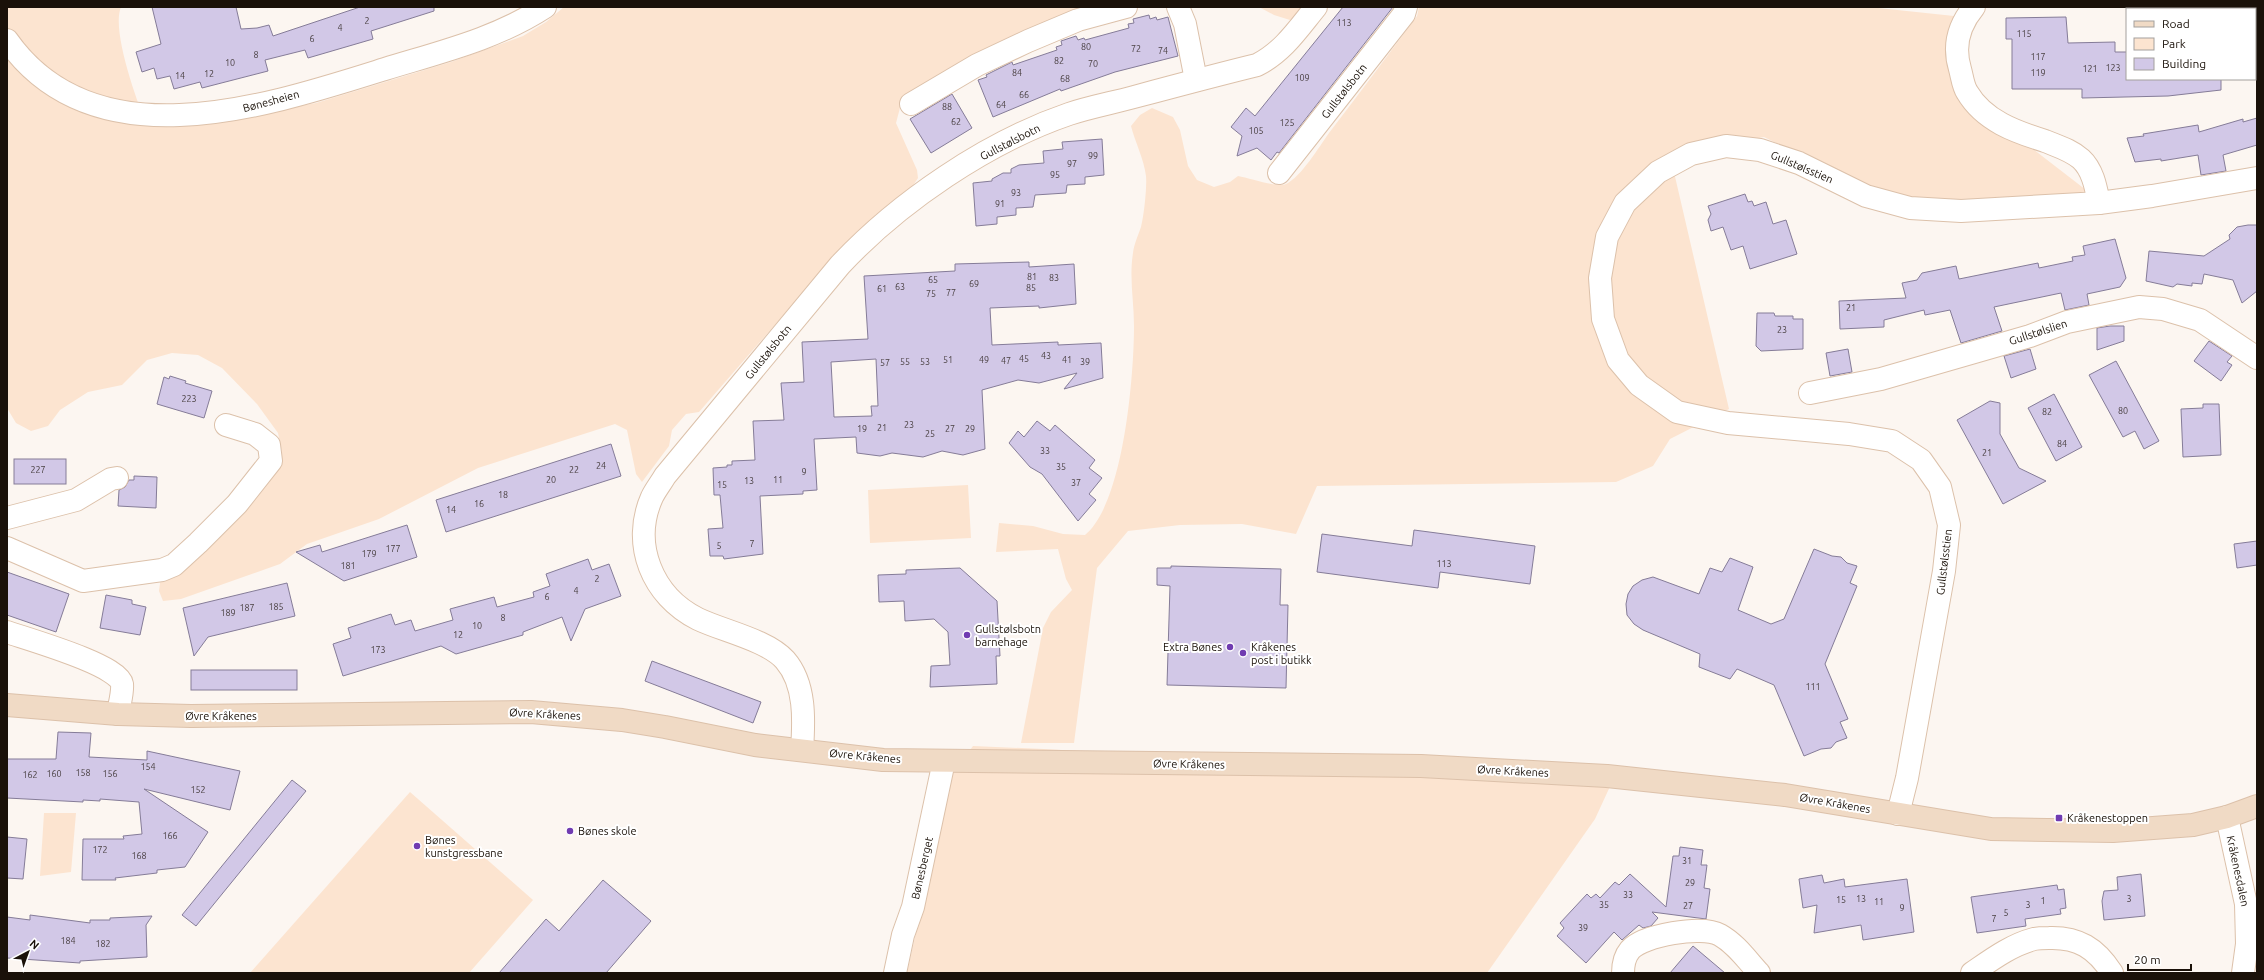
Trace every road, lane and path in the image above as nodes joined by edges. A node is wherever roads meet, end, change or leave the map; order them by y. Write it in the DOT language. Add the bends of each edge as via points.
graph roads {
  1 [pos="545,7"];
  2 [pos="1126,7"];
  3 [pos="1178,7"];
  4 [pos="1316,7"];
  5 [pos="1406,7"];
  6 [pos="1974,7"];
  7 [pos="7,40"];
  8 [pos="1196,80"];
  9 [pos="911,104"];
  10 [pos="1279,173"];
  11 [pos="2257,178"];
  12 [pos="2099,203"];
  13 [pos="2257,358"];
  14 [pos="1810,393"];
  15 [pos="226,425"];
  16 [pos="117,478"];
  17 [pos="7,518"];
  18 [pos="7,548"];
  19 [pos="7,632"];
  20 [pos="7,705"];
  21 [pos="118,714"];
  22 [pos="802,750"];
  23 [pos="944,761"];
  24 [pos="2257,806"];
  25 [pos="1898,814"];
  26 [pos="2227,817"];
  27 [pos="895,973"];
  28 [pos="1623,973"];
  29 [pos="1759,973"];
  30 [pos="1972,973"];
  31 [pos="2112,973"];
  32 [pos="2243,973"];
  1 -- 7 [label="street, Bønesheien" via="520,22 461,46 245,109 173,116 131,112 73,99 33,71"];
  2 -- 9 [label="street" via="1078,20 1028,41 977,65"];
  3 -- 8 [label="street" via="1185,24"];
  4 -- 8 [label="street, Gullstølsbotn" via="1294,36 1270,58 1257,65"];
  5 -- 10 [label="street, Gullstølsbotn" via="1404,14"];
  6 -- 12 [label="street" via="1964,19 1956,55 1967,92 1986,115 2015,131 2063,147 2081,159 2094,179"];
  8 -- 22 [label="street, Gullstølsbotn" via="1069,114 1031,130 954,172 895,214 858,246 815,294 665,476 652,497 644,526 643,542 645,557 662,591 676,605 697,618 766,647 784,659 794,673 800,692 803,711"];
  11 -- 12 [label="street"];
  12 -- 25 [label="street, Gullstølsstien" via="1961,211 1910,208 1866,196 1799,163 1767,152 1726,146 1691,154 1658,172 1625,203 1607,237 1600,278 1603,319 1618,360 1639,385 1677,412 1713,420 1892,441 1921,460 1940,487 1949,525 1944,571 1907,778"];
  13 -- 14 [label="street, Gullstølslien" via="2200,320 2163,309 2139,307 2067,322 2030,336 1881,379"];
  15 -- 18 [label="street" via="255,434 269,445 271,461 237,504 174,565 154,572 83,581"];
  16 -- 17 [label="street" via="76,500"];
  19 -- 21 [label="street" via="116,674 122,684"];
  20 -- 21 [label="main road, Øvre Kråkenes"];
  21 -- 22 [label="main road, Øvre Kråkenes" via="248,716 532,712 629,721 755,745"];
  22 -- 23 [label="main road, Øvre Kråkenes" via="883,760"];
  23 -- 25 [label="main road, Øvre Kråkenes" via="1421,766 1592,775 1785,795"];
  23 -- 27 [label="street, Bønesberget" via="913,907 903,935"];
  24 -- 26 [label="main road, Øvre Kråkenes"];
  25 -- 26 [label="main road, Øvre Kråkenes" via="1991,830 2113,831 2192,825"];
  26 -- 32 [label="street, Kråkenesdalen" via="2246,904 2247,944"];
  28 -- 29 [label="street" via="1629,951 1639,942 1666,935 1701,931 1719,934 1737,948"];
  30 -- 31 [label="street" via="2007,950 2034,938 2064,938 2086,944"];
}
